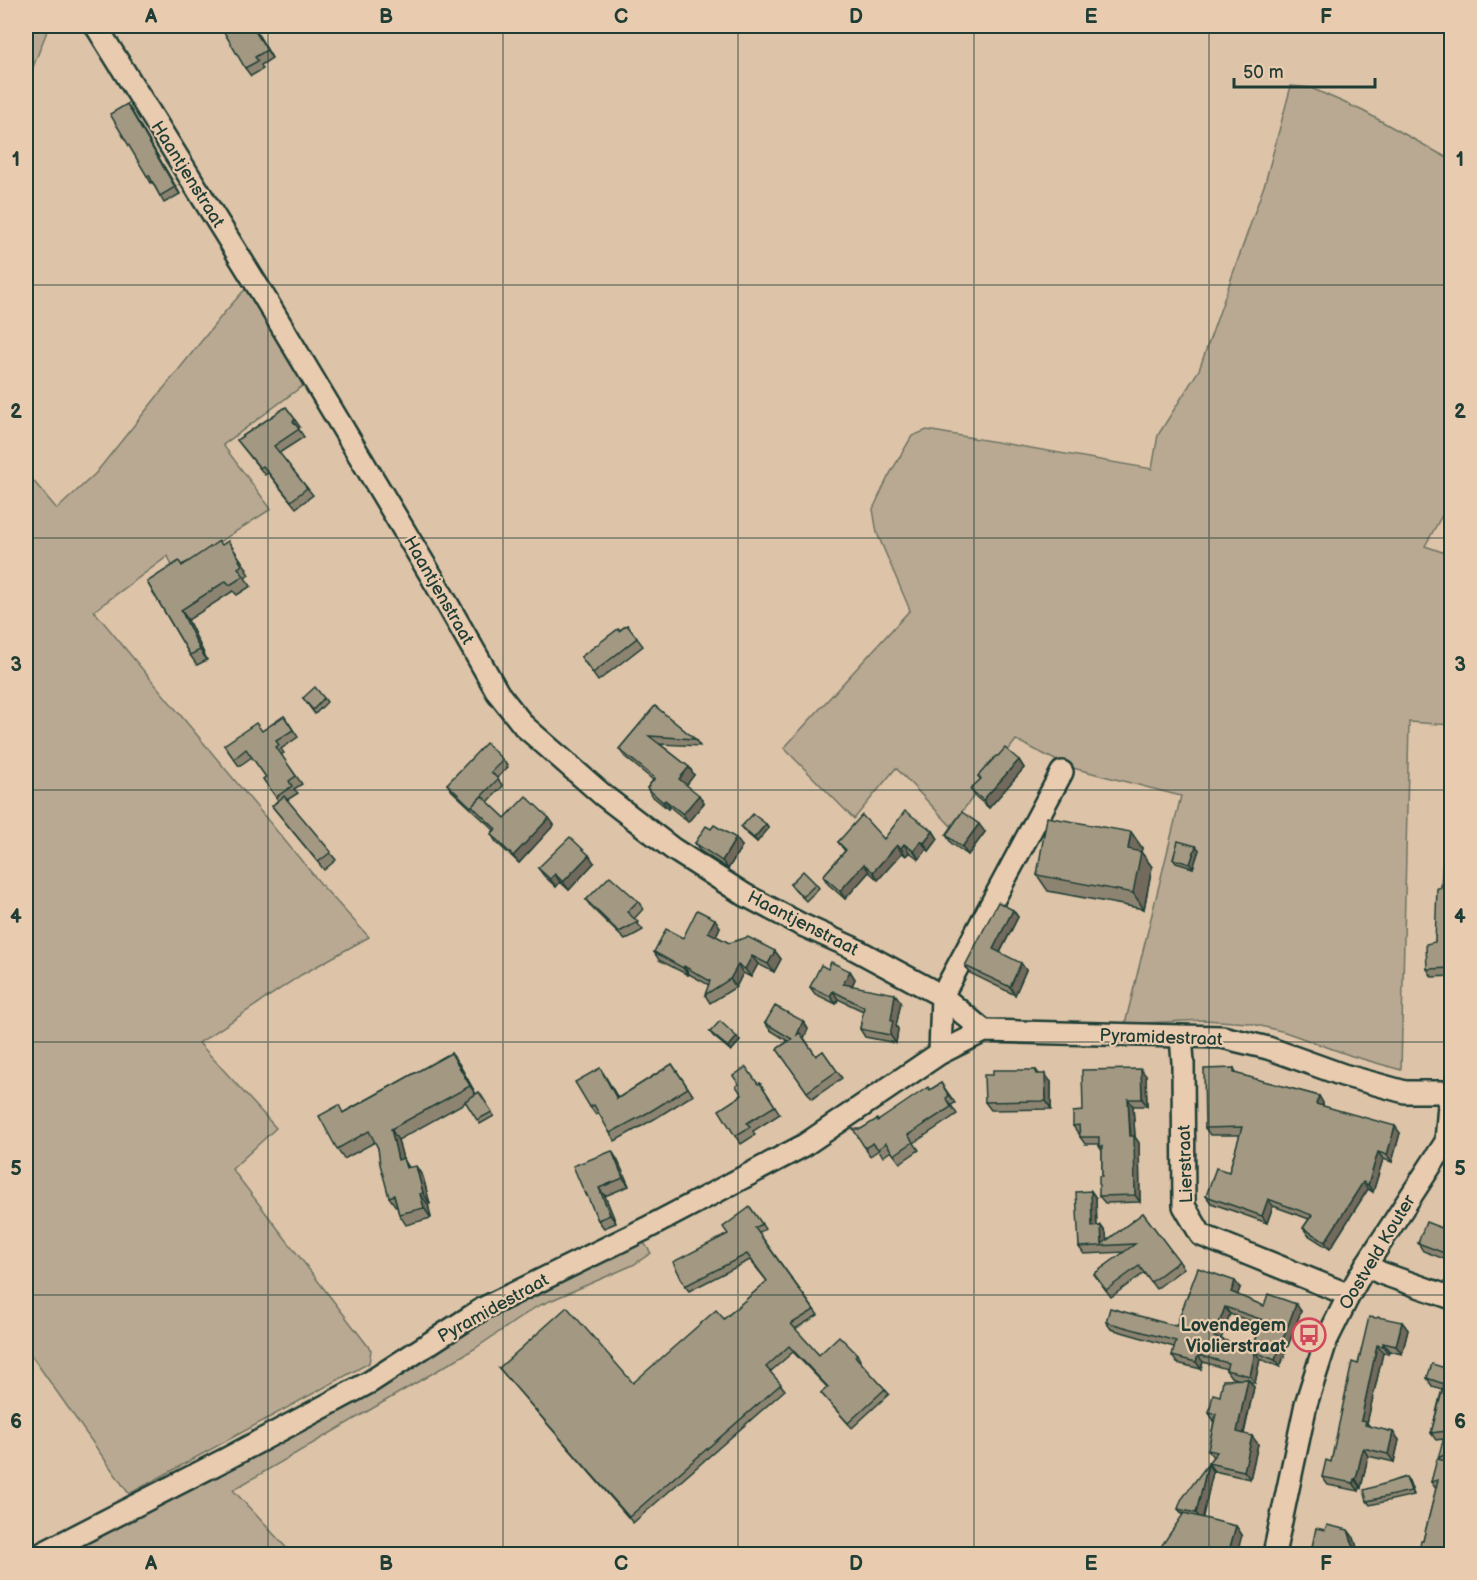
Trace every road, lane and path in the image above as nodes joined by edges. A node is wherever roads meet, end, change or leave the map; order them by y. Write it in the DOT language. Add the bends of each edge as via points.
graph roads {
  1 [pos="96,26"];
  2 [pos="1062,772"];
  3 [pos="942,996"];
  4 [pos="984,1031"];
  5 [pos="1181,1037"];
  6 [pos="940,1053"];
  7 [pos="1451,1092"];
  8 [pos="1366,1265"];
  9 [pos="1349,1295"];
  10 [pos="1452,1298"];
  11 [pos="41,1554"];
  12 [pos="1274,1554"];
  1 -- 3 [label="street, Haantjenstraat" via="278,320 498,693 524,726 604,796 673,849 746,895"];
  2 -- 3 [label="street"];
  3 -- 4 [label="street, Haantjenstraat"];
  3 -- 6 [label="street"];
  4 -- 5 [label="street, Pyramidestraat"];
  4 -- 6 [label="street, Pyramidestraat"];
  5 -- 7 [label="street, Pyramidestraat" via="1222,1037 1268,1048 1405,1092"];
  5 -- 9 [label="street, Lierstraat" via="1184,1206 1201,1235"];
  6 -- 11 [label="street, Pyramidestraat" via="803,1146 484,1308 369,1382"];
  7 -- 8 [label="street, Oostveld Kouter" via="1446,1142"];
  8 -- 9 [label="street, Oostveld Kouter"];
  8 -- 10 [label="street"];
  9 -- 12 [label="street, Oostveld Kouter" via="1326,1341 1306,1404"];
}
